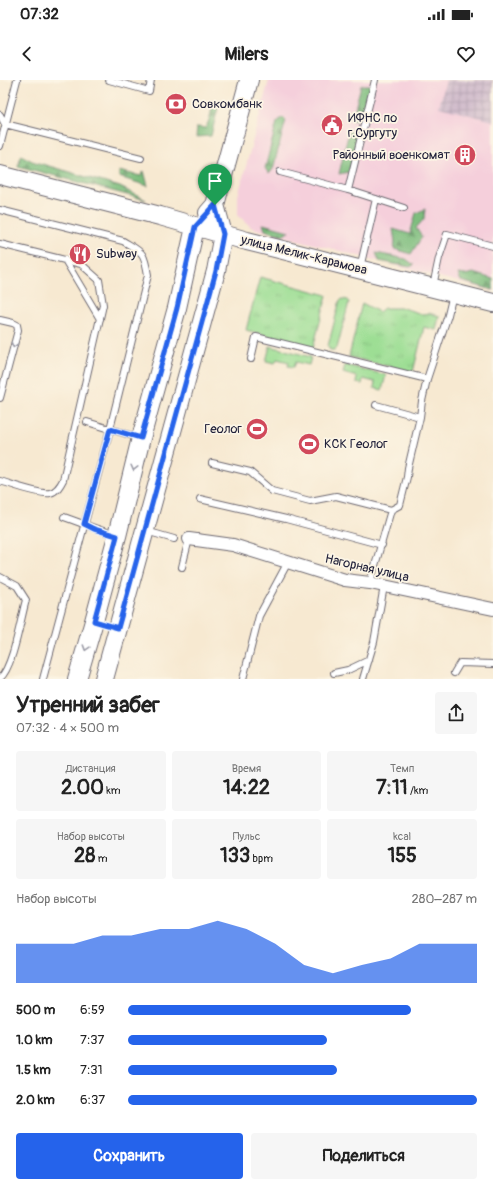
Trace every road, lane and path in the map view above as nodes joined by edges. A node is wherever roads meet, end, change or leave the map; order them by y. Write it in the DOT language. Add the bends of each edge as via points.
graph roads {
  1 [pos="17,80"];
  2 [pos="109,80"];
  3 [pos="151,80"];
  4 [pos="249,80"];
  5 [pos="375,80"];
  6 [pos="0,115"];
  7 [pos="5,124"];
  8 [pos="0,146"];
  9 [pos="141,158"];
  10 [pos="280,172"];
  11 [pos="0,174"];
  12 [pos="348,190"];
  13 [pos="376,199"];
  14 [pos="215,205"];
  15 [pos="404,208"];
  16 [pos="0,210"];
  17 [pos="195,227"];
  18 [pos="223,234"];
  19 [pos="0,244"];
  20 [pos="493,246"];
  21 [pos="65,260"];
  22 [pos="360,269"];
  23 [pos="433,288"];
  24 [pos="454,293"];
  25 [pos="493,303"];
  26 [pos="100,319"];
  27 [pos="0,320"];
  28 [pos="251,359"];
  29 [pos="427,379"];
  30 [pos="0,398"];
  31 [pos="376,405"];
  32 [pos="420,417"];
  33 [pos="87,422"];
  34 [pos="110,429"];
  35 [pos="141,438"];
  36 [pos="212,463"];
  37 [pos="0,481"];
  38 [pos="200,499"];
  39 [pos="391,510"];
  40 [pos="64,517"];
  41 [pos="84,524"];
  42 [pos="144,530"];
  43 [pos="117,536"];
  44 [pos="174,539"];
  45 [pos="190,539"];
  46 [pos="382,545"];
  47 [pos="288,562"];
  48 [pos="182,567"];
  49 [pos="0,577"];
  50 [pos="370,582"];
  51 [pos="384,586"];
  52 [pos="493,609"];
  53 [pos="94,621"];
  54 [pos="118,628"];
  55 [pos="369,660"];
  56 [pos="493,664"];
  57 [pos="334,673"];
  58 [pos="454,673"];
  59 [pos="0,678"];
  60 [pos="43,679"];
  61 [pos="77,679"];
  62 [pos="104,679"];
  63 [pos="243,679"];
  64 [pos="363,679"];
  1 -- 7 [label="lane"];
  2 -- 3 [label="lane" via="148,91"];
  4 -- 14 [label="main road"];
  5 -- 12 [label="lane"];
  6 -- 7 [label="lane"];
  7 -- 8 [label="lane"];
  7 -- 9 [label="lane"];
  10 -- 12 [label="lane"];
  11 -- 17 [label="main road, улица Мелик-Карамова"];
  12 -- 13 [label="lane"];
  13 -- 15 [label="lane"];
  13 -- 22 [label="lane"];
  14 -- 17 [label="main road"];
  14 -- 18 [label="main road"];
  16 -- 34 [label="lane" via="122,241 140,251 145,257 148,275"];
  17 -- 18 [label="main road, улица Мелик-Карамова"];
  17 -- 35 [label="main road" via="177,308"];
  18 -- 22 [label="main road, улица Мелик-Карамова"];
  18 -- 42 [label="main road" via="216,271"];
  19 -- 21 [label="lane"];
  20 -- 23 [label="lane" via="447,234"];
  21 -- 26 [label="lane"];
  21 -- 26 [label="lane" via="81,264 99,280 103,306"];
  22 -- 23 [label="main road, улица Мелик-Карамова"];
  23 -- 24 [label="main road, улица Мелик-Карамова"];
  24 -- 25 [label="main road, улица Мелик-Карамова"];
  24 -- 29 [label="lane"];
  26 -- 37 [label="lane" via="63,480 59,488 50,493 42,493"];
  27 -- 30 [label="lane, one-way" via="13,323 18,330"];
  28 -- 29 [label="lane" via="256,337"];
  29 -- 32 [label="lane"];
  31 -- 32 [label="lane"];
  32 -- 39 [label="lane" via="400,505"];
  33 -- 34 [label="lane"];
  34 -- 35 [label="lane"];
  34 -- 41 [label="lane"];
  35 -- 43 [label="main road, one-way"];
  36 -- 39 [label="lane" via="250,472 272,491 310,501 336,496"];
  38 -- 46 [label="lane"];
  39 -- 46 [label="lane"];
  40 -- 41 [label="lane"];
  41 -- 43 [label="lane"];
  41 -- 60 [label="lane"];
  42 -- 44 [label="lane"];
  42 -- 54 [label="main road"];
  43 -- 53 [label="main road"];
  45 -- 47 [label="street, Нагорная улица" via="234,545"];
  45 -- 48 [label="lane"];
  46 -- 50 [label="lane"];
  47 -- 50 [label="street, Нагорная улица" via="346,580"];
  47 -- 63 [label="lane" via="259,616"];
  49 -- 59 [label="lane" via="17,586 26,600 12,654 4,675"];
  50 -- 51 [label="street, Нагорная улица"];
  51 -- 52 [label="street, Нагорная улица"];
  51 -- 55 [label="lane"];
  53 -- 54 [label="main road"];
  53 -- 61 [label="main road, one-way"];
  54 -- 62 [label="main road"];
  55 -- 57 [label="lane" via="348,670"];
  55 -- 64 [label="lane"];
  56 -- 58 [label="lane" via="460,663"];
}
